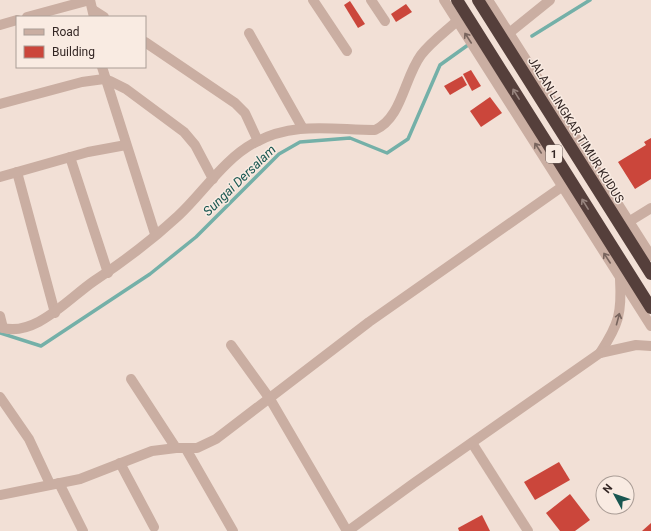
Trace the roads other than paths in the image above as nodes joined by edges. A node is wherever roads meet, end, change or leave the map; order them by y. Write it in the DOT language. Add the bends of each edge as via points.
graph roads {
  1 [pos="313,0"];
  2 [pos="371,0"];
  3 [pos="444,0"];
  4 [pos="457,0"];
  5 [pos="478,0"];
  6 [pos="488,0"];
  7 [pos="550,0"];
  8 [pos="92,7"];
  9 [pos="34,16"];
  10 [pos="103,16"];
  11 [pos="16,20"];
  12 [pos="385,21"];
  13 [pos="457,21"];
  14 [pos="0,25"];
  15 [pos="509,32"];
  16 [pos="250,34"];
  17 [pos="146,43"];
  18 [pos="347,50"];
  19 [pos="102,68"];
  20 [pos="104,79"];
  21 [pos="0,104"];
  22 [pos="302,127"];
  23 [pos="258,141"];
  24 [pos="126,145"];
  25 [pos="70,157"];
  26 [pos="17,172"];
  27 [pos="0,177"];
  28 [pos="213,179"];
  29 [pos="563,186"];
  30 [pos="651,208"];
  31 [pos="630,221"];
  32 [pos="155,234"];
  33 [pos="651,256"];
  34 [pos="108,273"];
  35 [pos="651,274"];
  36 [pos="620,277"];
  37 [pos="651,308"];
  38 [pos="55,312"];
  39 [pos="0,316"];
  40 [pos="651,326"];
  41 [pos="1,328"];
  42 [pos="231,345"];
  43 [pos="651,346"];
  44 [pos="600,353"];
  45 [pos="131,379"];
  46 [pos="0,397"];
  47 [pos="270,399"];
  48 [pos="472,442"];
  49 [pos="181,448"];
  50 [pos="120,463"];
  51 [pos="54,484"];
  52 [pos="0,495"];
  53 [pos="154,527"];
  54 [pos="83,531"];
  55 [pos="233,531"];
  56 [pos="347,531"];
  57 [pos="528,531"];
  1 -- 18 [label="street"];
  2 -- 12 [label="street"];
  3 -- 13 [label="street"];
  37 -- 4 [label="highway, 1, one-way"];
  5 -- 35 [label="highway, JALAN LINGKAR TIMUR KUDUS / 1"];
  6 -- 15 [label="street"];
  7 -- 15 [label="street"];
  8 -- 9 [label="street"];
  8 -- 10 [label="street"];
  11 -- 14 [label="street"];
  13 -- 22 [label="street" via="421,54 394,113 383,127 375,130"];
  29 -- 13 [label="street, one-way"];
  15 -- 31 [label="street"];
  16 -- 22 [label="street"];
  17 -- 23 [label="street" via="235,103 244,113"];
  19 -- 20 [label="street"];
  20 -- 21 [label="street" via="82,82"];
  20 -- 24 [label="street"];
  20 -- 28 [label="street" via="126,89 184,132 195,146"];
  22 -- 23 [label="street"];
  23 -- 28 [label="street" via="227,164"];
  24 -- 25 [label="street"];
  24 -- 32 [label="street"];
  25 -- 26 [label="street"];
  25 -- 34 [label="street"];
  26 -- 27 [label="street"];
  26 -- 38 [label="street"];
  28 -- 32 [label="street" via="178,216"];
  36 -- 29 [label="street, one-way"];
  29 -- 47 [label="street" via="369,322"];
  30 -- 31 [label="street"];
  31 -- 33 [label="street"];
  32 -- 34 [label="street"];
  34 -- 38 [label="street"];
  36 -- 40 [label="street"];
  44 -- 36 [label="street, one-way" via="615,330 622,306"];
  38 -- 41 [label="street" via="33,324 13,330"];
  39 -- 41 [label="street"];
  42 -- 47 [label="street"];
  43 -- 44 [label="street" via="636,345"];
  44 -- 48 [label="street"];
  45 -- 49 [label="street"];
  46 -- 51 [label="street" via="29,439"];
  47 -- 49 [label="street" via="216,439 197,448"];
  47 -- 56 [label="street"];
  48 -- 56 [label="street"];
  48 -- 57 [label="street"];
  49 -- 50 [label="street" via="152,451"];
  49 -- 55 [label="street"];
  50 -- 51 [label="street" via="80,479"];
  50 -- 53 [label="street"];
  51 -- 52 [label="street"];
  51 -- 54 [label="street"];
}
